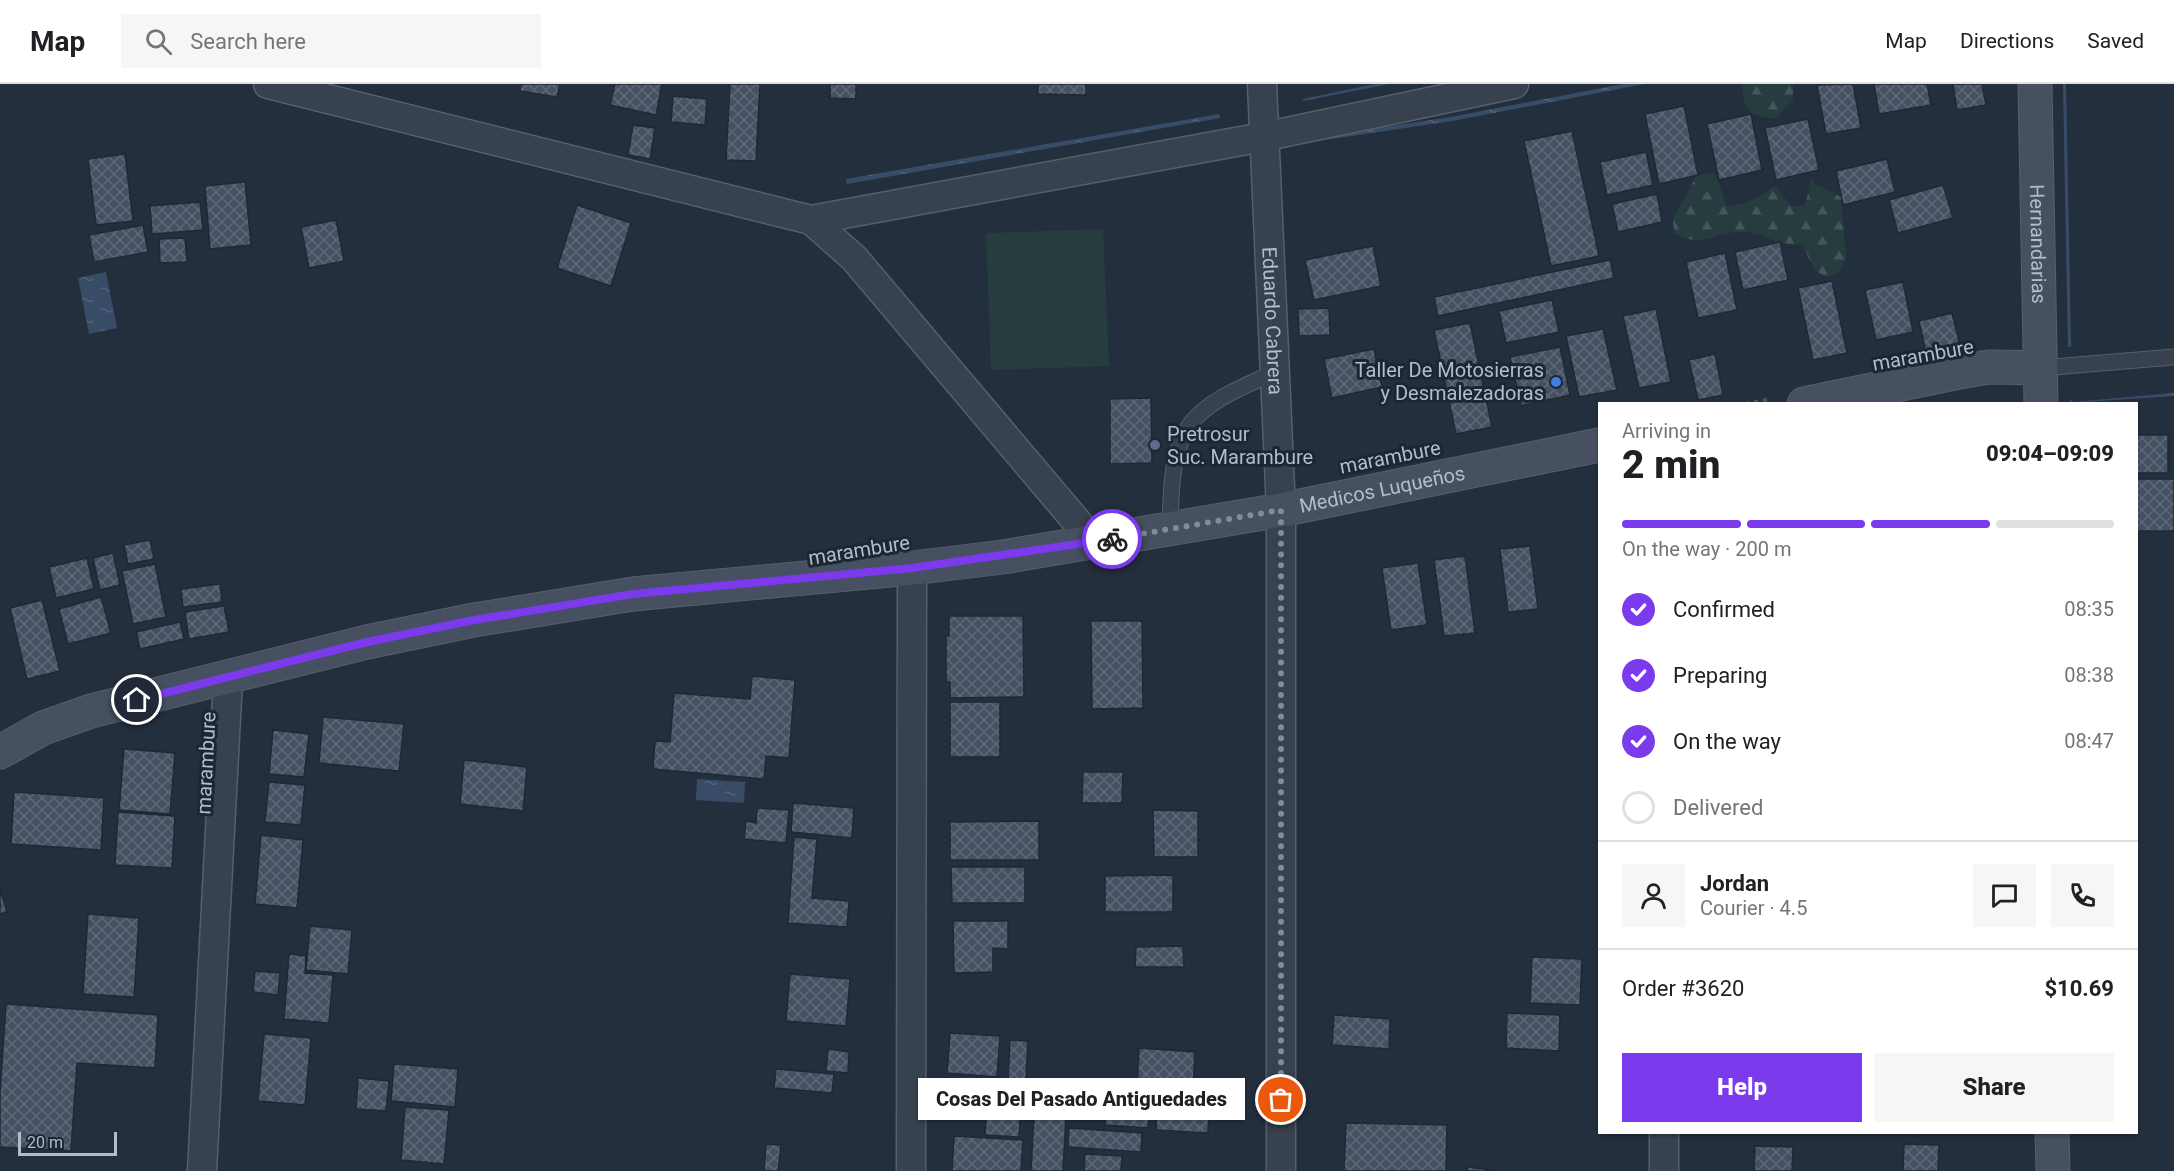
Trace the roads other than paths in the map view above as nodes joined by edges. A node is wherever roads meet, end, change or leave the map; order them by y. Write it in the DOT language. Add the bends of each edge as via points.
graph roads {
  1 [pos="268,84"];
  2 [pos="1262,84"];
  3 [pos="1514,84"];
  4 [pos="2035,84"];
  5 [pos="1263,137"];
  6 [pos="811,220"];
  7 [pos="2174,357"];
  8 [pos="2041,368"];
  9 [pos="1275,372"];
  10 [pos="1792,400"];
  11 [pos="2041,402"];
  12 [pos="1598,445"];
  13 [pos="1281,510"];
  14 [pos="1170,529"];
  15 [pos="1094,542"];
  16 [pos="912,568"];
  17 [pos="228,679"];
  18 [pos="0,752"];
  19 [pos="1664,1134"];
  20 [pos="2052,1134"];
  21 [pos="202,1171"];
  22 [pos="911,1171"];
  23 [pos="1281,1171"];
  24 [pos="1664,1171"];
  25 [pos="2053,1171"];
  1 -- 6 [label="street"];
  2 -- 5 [label="street, Eduardo Cabrera"];
  3 -- 5 [label="street"];
  4 -- 8 [label="street, Hernandarias"];
  5 -- 6 [label="street"];
  5 -- 9 [label="street, Eduardo Cabrera"];
  6 -- 15 [label="street" via="854,258"];
  7 -- 8 [label="lane"];
  8 -- 10 [label="street" via="1989,367"];
  8 -- 11 [label="street, Hernandarias"];
  9 -- 13 [label="street, Eduardo Cabrera"];
  9 -- 14 [label="lane" via="1227,396 1192,422 1175,465"];
  12 -- 13 [label="street, Medicos Luqueños"];
  13 -- 14 [label="street, Medicos Luqueños"];
  13 -- 23 [label="street, Eduardo Cabrera"];
  14 -- 15 [label="street, Medicos Luqueños"];
  15 -- 16 [label="street, Medicos Luqueños"];
  16 -- 17 [label="street, Medicos Luqueños" via="599,599 388,638"];
  16 -- 22 [label="street"];
  17 -- 18 [label="street, Medicos Luqueños" via="92,711 43,728"];
  17 -- 21 [label="street"];
  19 -- 24 [label="street"];
  20 -- 25 [label="street"];
}
